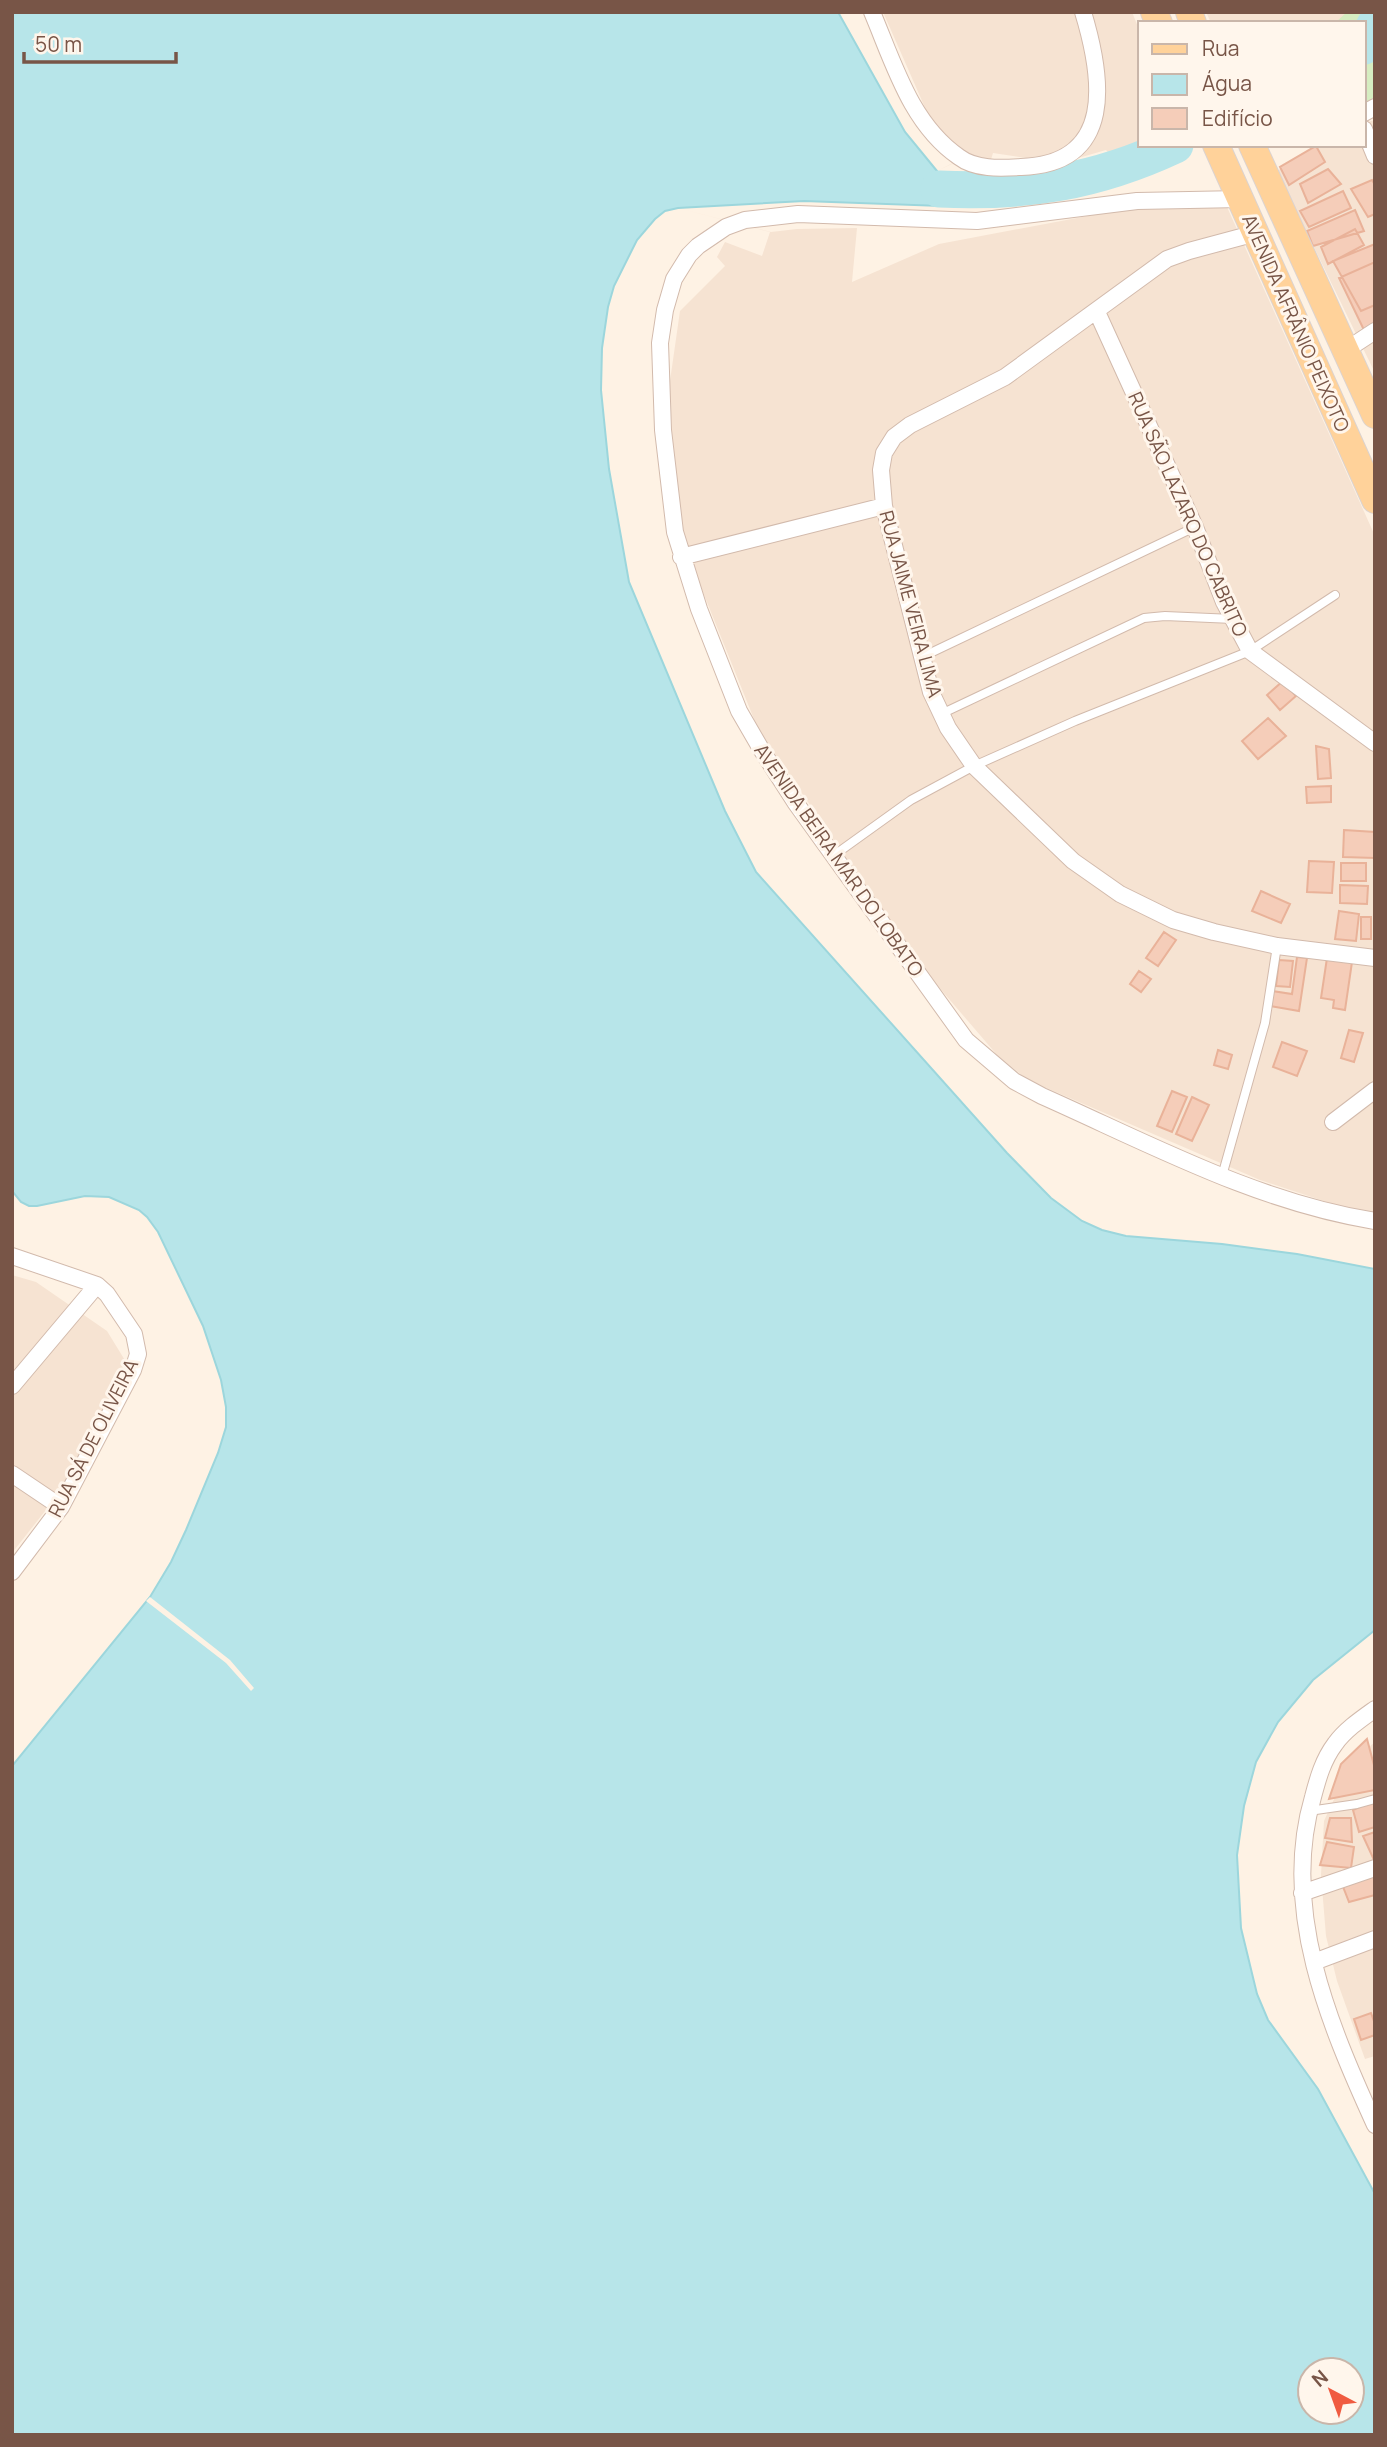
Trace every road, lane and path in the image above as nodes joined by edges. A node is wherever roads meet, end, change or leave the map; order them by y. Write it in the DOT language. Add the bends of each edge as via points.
graph roads {
  1 [pos="872,12"];
  2 [pos="1083,12"];
  3 [pos="1366,134"];
  4 [pos="1217,147"];
  5 [pos="1258,156"];
  6 [pos="1375,156"];
  7 [pos="1237,190"];
  8 [pos="1256,233"];
  9 [pos="1097,312"];
  10 [pos="1375,331"];
  11 [pos="1346,350"];
  12 [pos="1375,415"];
  13 [pos="1375,500"];
  14 [pos="884,506"];
  15 [pos="1195,527"];
  16 [pos="681,557"];
  17 [pos="1335,595"];
  18 [pos="1233,619"];
  19 [pos="1250,651"];
  20 [pos="922,657"];
  21 [pos="941,714"];
  22 [pos="1375,743"];
  23 [pos="974,765"];
  24 [pos="833,856"];
  25 [pos="1277,946"];
  26 [pos="1375,958"];
  27 [pos="1375,1090"];
  28 [pos="1333,1122"];
  29 [pos="1222,1176"];
  30 [pos="1375,1221"];
  31 [pos="12,1256"];
  32 [pos="97,1285"];
  33 [pos="12,1386"];
  34 [pos="12,1474"];
  35 [pos="61,1507"];
  36 [pos="12,1572"];
  37 [pos="1375,1709"];
  38 [pos="1375,1799"];
  39 [pos="1309,1811"];
  40 [pos="1375,1868"];
  41 [pos="1302,1893"];
  42 [pos="1375,1939"];
  43 [pos="1314,1962"];
  44 [pos="1375,2125"];
  1 -- 2 [label="street" via="916,111 936,138 960,158 991,168 1027,167 1061,159 1081,146 1094,123 1097,106 1095,61"];
  3 -- 6 [label="street"];
  4 -- 7 [label="main road, AVENIDA AFRÂNIO PEIXOTO"];
  5 -- 11 [label="main road, AVENIDA AFRÂNIO PEIXOTO"];
  7 -- 8 [label="main road, AVENIDA AFRÂNIO PEIXOTO"];
  7 -- 16 [label="street, AVENIDA BEIRA MAR DO LOBATO" via="968,222 798,214 746,220 713,235 690,255 674,279 662,327 663,430"];
  8 -- 9 [label="street, RUA JAIME VEIRA LIMA" via="1173,256"];
  8 -- 13 [label="main road, AVENIDA AFRÂNIO PEIXOTO"];
  9 -- 14 [label="street, RUA JAIME VEIRA LIMA" via="999,381 894,437 881,470"];
  9 -- 15 [label="street, RUA SÃO LAZARO DO CABRITO"];
  10 -- 11 [label="street"];
  11 -- 12 [label="main road, AVENIDA AFRÂNIO PEIXOTO"];
  14 -- 16 [label="street"];
  14 -- 20 [label="street, RUA JAIME VEIRA LIMA"];
  15 -- 18 [label="street, RUA SÃO LAZARO DO CABRITO"];
  15 -- 20 [label="lane"];
  16 -- 24 [label="street, AVENIDA BEIRA MAR DO LOBATO" via="739,711"];
  17 -- 19 [label="lane"];
  18 -- 19 [label="street, RUA SÃO LAZARO DO CABRITO"];
  18 -- 21 [label="lane" via="1138,620"];
  19 -- 22 [label="street, RUA SÃO LAZARO DO CABRITO"];
  19 -- 23 [label="lane"];
  20 -- 21 [label="street, RUA JAIME VEIRA LIMA"];
  21 -- 23 [label="street, RUA JAIME VEIRA LIMA"];
  23 -- 24 [label="lane" via="911,800"];
  23 -- 25 [label="street, RUA JAIME VEIRA LIMA" via="1073,861 1120,894 1173,920"];
  24 -- 29 [label="street, AVENIDA BEIRA MAR DO LOBATO" via="966,1040 991,1063 1042,1096"];
  25 -- 26 [label="street, RUA JAIME VEIRA LIMA"];
  25 -- 29 [label="lane" via="1265,1024"];
  27 -- 28 [label="street"];
  29 -- 30 [label="street, AVENIDA BEIRA MAR DO LOBATO" via="1292,1203"];
  31 -- 32 [label="street"];
  32 -- 33 [label="street"];
  32 -- 35 [label="street, RUA SÁ DE OLIVEIRA" via="134,1334 138,1354"];
  34 -- 35 [label="street"];
  35 -- 36 [label="street, RUA SÁ DE OLIVEIRA"];
  37 -- 39 [label="street" via="1333,1747 1322,1765"];
  38 -- 39 [label="lane"];
  39 -- 41 [label="street"];
  40 -- 41 [label="street"];
  41 -- 43 [label="street"];
  42 -- 43 [label="street"];
  43 -- 44 [label="street" via="1331,2020"];
}
